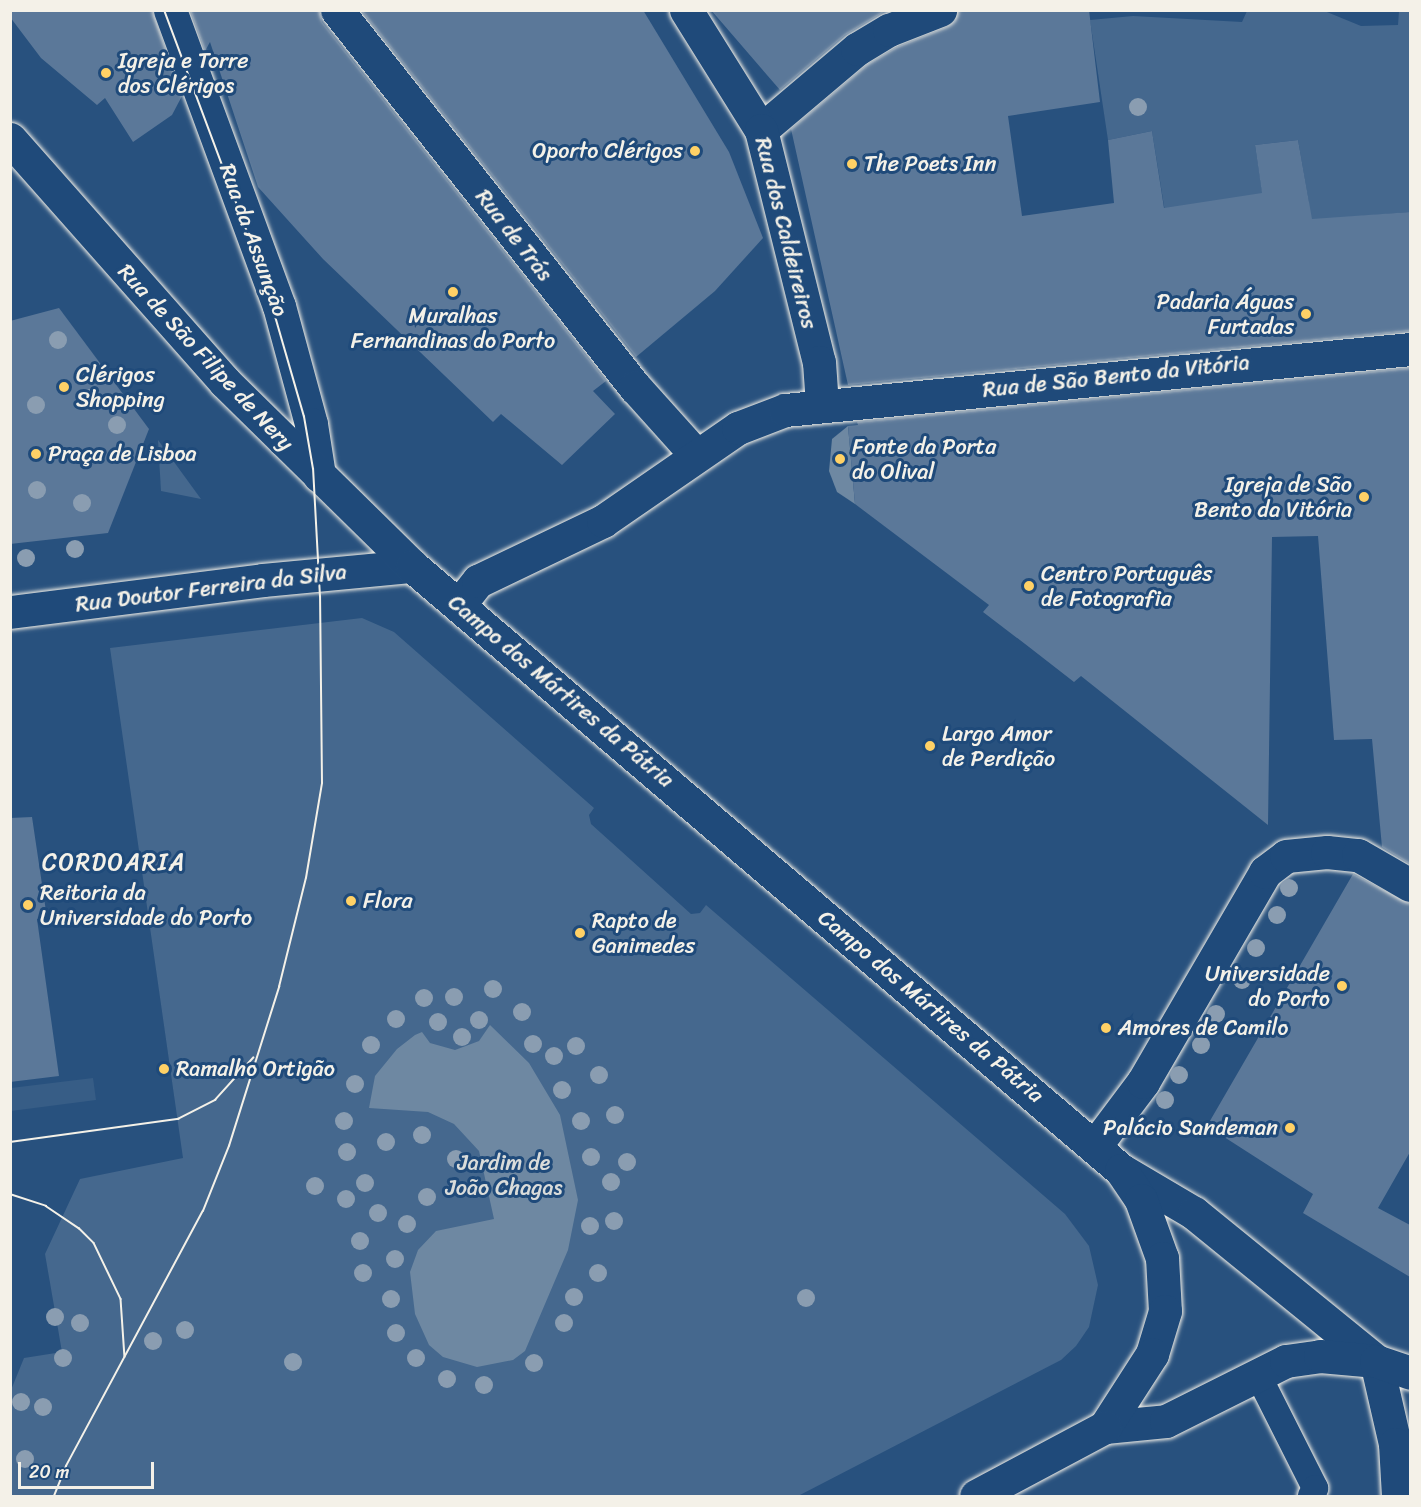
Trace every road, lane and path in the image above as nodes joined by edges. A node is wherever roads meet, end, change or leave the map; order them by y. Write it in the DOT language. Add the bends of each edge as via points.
graph roads {
  1 [pos="170,10"];
  2 [pos="337,10"];
  3 [pos="687,10"];
  4 [pos="940,10"];
  5 [pos="761,130"];
  6 [pos="10,139"];
  7 [pos="1410,349"];
  8 [pos="822,405"];
  9 [pos="696,455"];
  10 [pos="319,475"];
  11 [pos="412,566"];
  12 [pos="459,605"];
  13 [pos="10,612"];
  14 [pos="1410,885"];
  15 [pos="1095,1146"];
  16 [pos="1121,1170"];
  17 [pos="1376,1361"];
  18 [pos="1410,1373"];
  19 [pos="1258,1375"];
  20 [pos="1105,1427"];
  21 [pos="976,1497"];
  22 [pos="1311,1497"];
  23 [pos="1398,1497"];
  1 -- 10 [label="street, Rua da Assunção" via="279,306"];
  2 -- 9 [label="street, Rua de Trás" via="635,387"];
  3 -- 5 [label="street, Rua dos Caldeireiros"];
  4 -- 5 [label="street" via="889,30 857,49"];
  5 -- 8 [label="street, Rua dos Caldeireiros" via="819,362"];
  6 -- 10 [label="street, Rua de São Filipe de Nery" via="217,373"];
  7 -- 8 [label="street, Rua de São Bento da Vitória"];
  8 -- 9 [label="street, Rua de São Bento da Vitória" via="785,410 738,428"];
  9 -- 12 [label="street, Rua de São Bento da Vitória" via="621,511 478,580"];
  10 -- 11 [label="street, Rua de São Filipe de Nery"];
  11 -- 12 [label="street, Campo dos Mártires da Pátria"];
  11 -- 13 [label="street, Rua Doutor Ferreira da Silva" via="262,580"];
  12 -- 15 [label="street, Campo dos Mártires da Pátria"];
  14 -- 15 [label="street" via="1358,855 1327,852 1286,856 1265,872 1143,1082"];
  15 -- 16 [label="street, Campo dos Mártires da Pátria"];
  16 -- 17 [label="street" via="1194,1213"];
  16 -- 20 [label="street, Campo dos Mártires da Pátria" via="1141,1200 1162,1258 1164,1311 1152,1354"];
  17 -- 18 [label="street"];
  17 -- 19 [label="street" via="1320,1356 1286,1361"];
  17 -- 23 [label="street" via="1395,1444"];
  19 -- 20 [label="street" via="1166,1421"];
  19 -- 22 [label="lane" via="1315,1488"];
  20 -- 21 [label="street, Campo dos Mártires da Pátria"];
}
